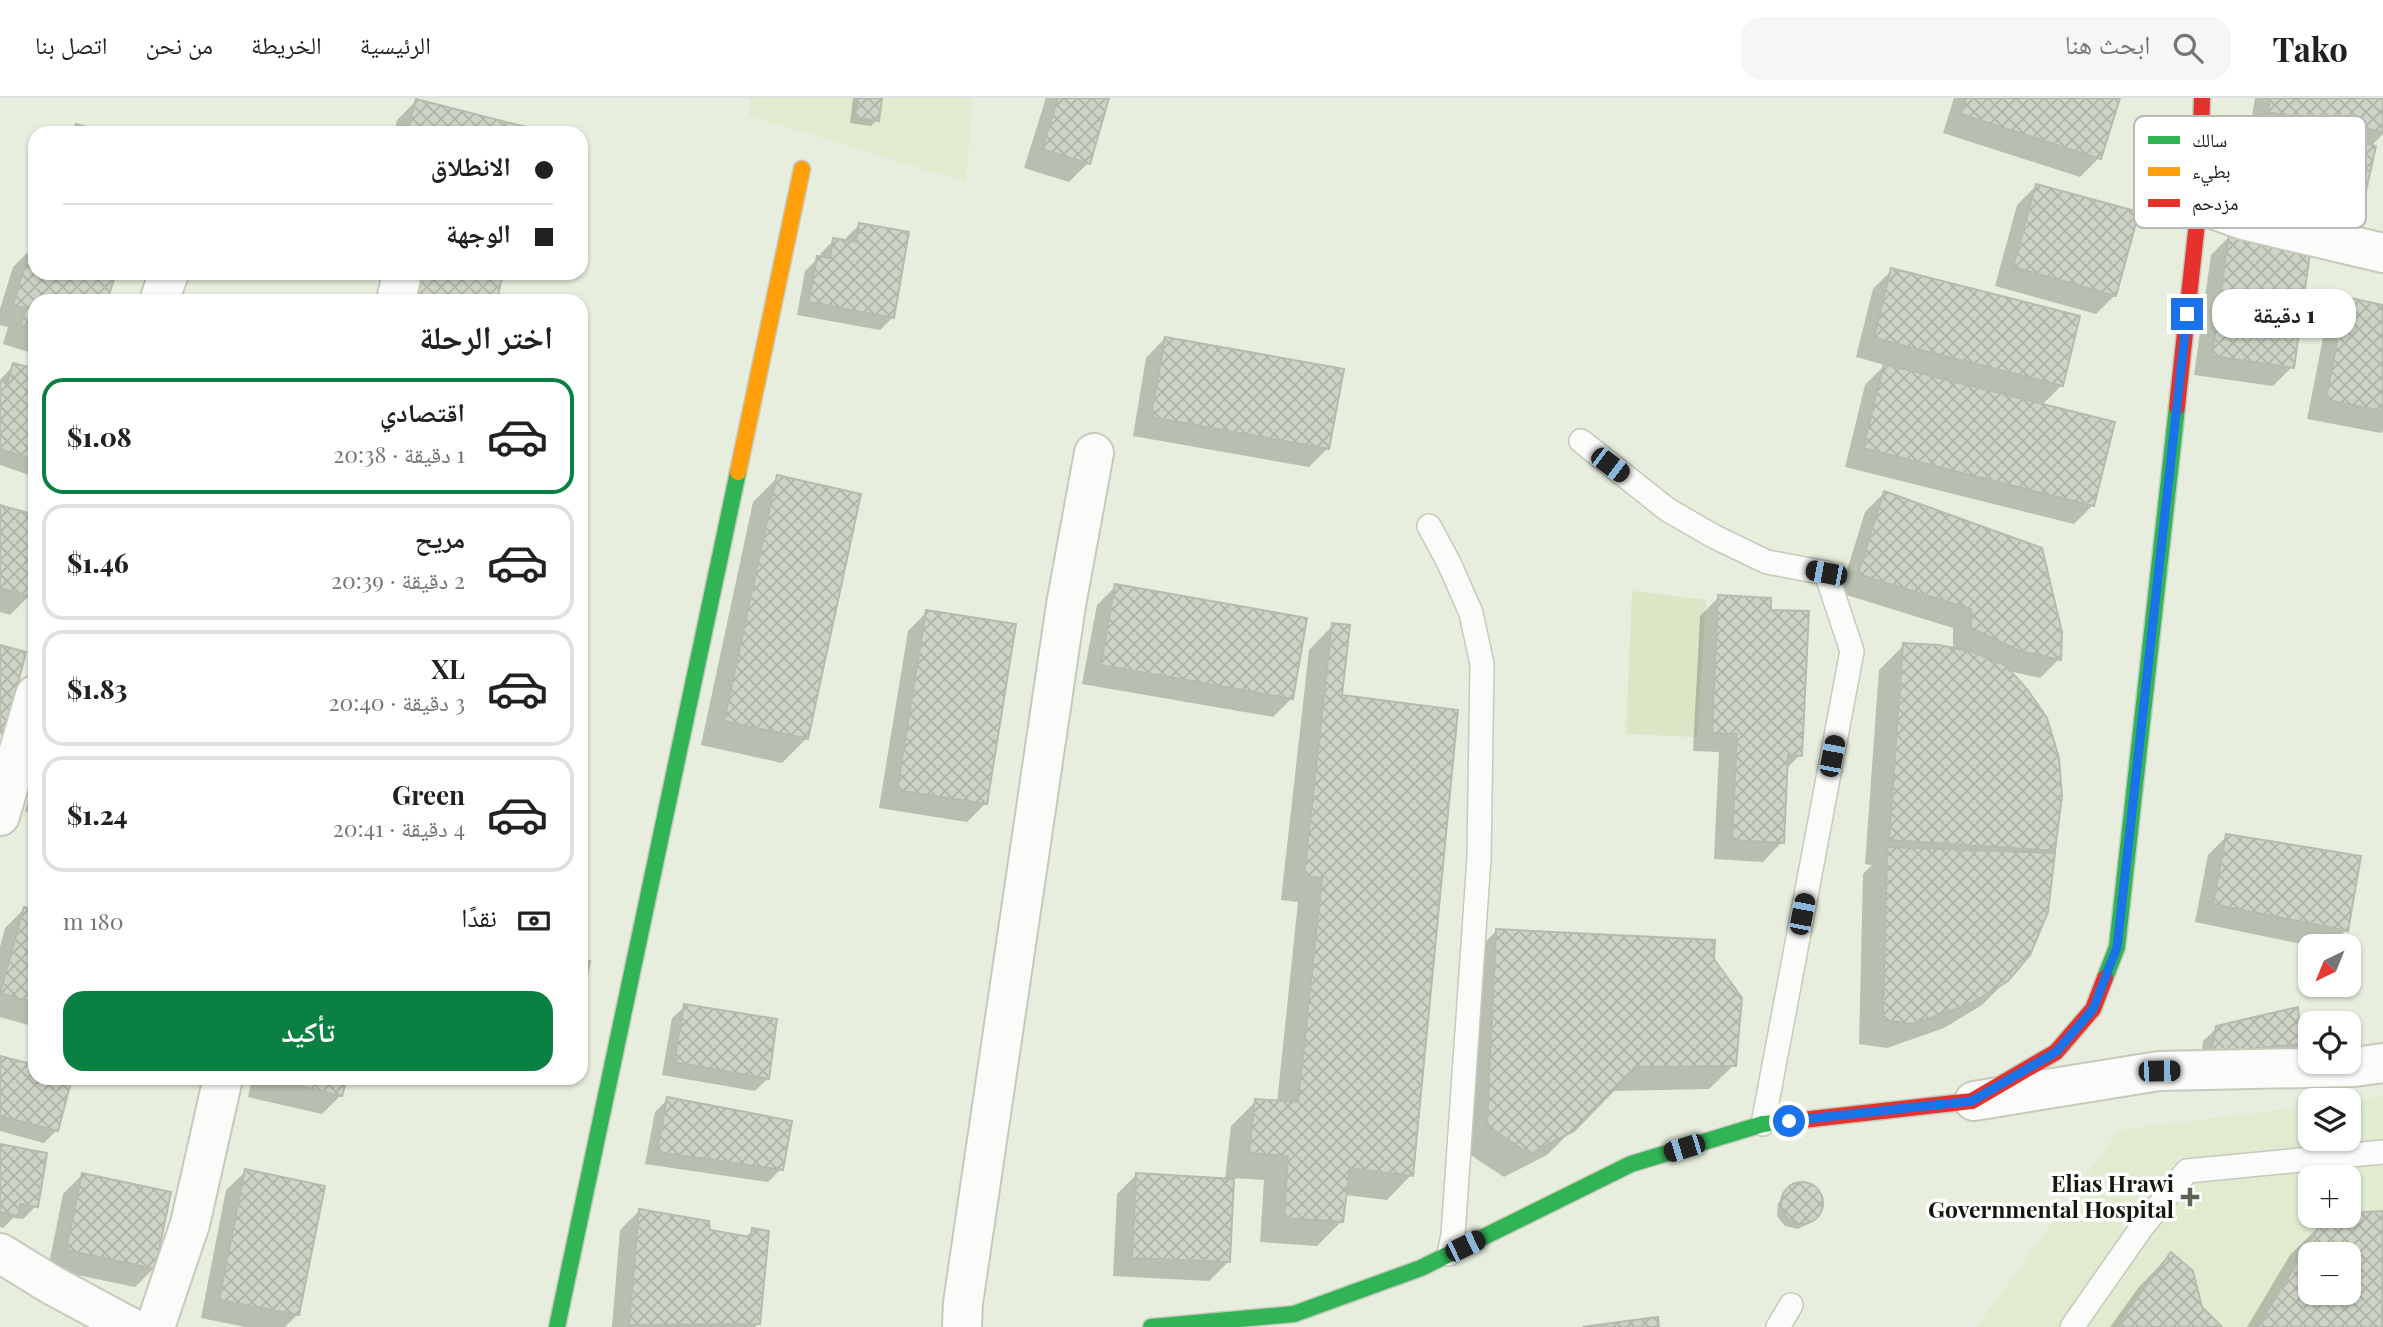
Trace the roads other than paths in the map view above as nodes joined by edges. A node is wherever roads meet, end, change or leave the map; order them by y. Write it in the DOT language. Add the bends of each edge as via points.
graph roads {
  1 [pos="2202,98"];
  2 [pos="2201,116"];
  3 [pos="802,169"];
  4 [pos="2196,228"];
  5 [pos="2277,228"];
  6 [pos="2383,253"];
  7 [pos="1581,441"];
  8 [pos="1094,453"];
  9 [pos="1429,526"];
  10 [pos="28,719"];
  11 [pos="0,816"];
  12 [pos="2383,1063"];
  13 [pos="221,1085"];
  14 [pos="1972,1101"];
  15 [pos="1763,1124"];
  16 [pos="2383,1152"];
  17 [pos="0,1253"];
  18 [pos="1449,1254"];
  19 [pos="1791,1305"];
  20 [pos="130,1327"];
  21 [pos="155,1327"];
  22 [pos="557,1327"];
  23 [pos="962,1327"];
  24 [pos="1151,1327"];
  25 [pos="1778,1327"];
  26 [pos="2072,1327"];
  1 -- 2 [label="street"];
  3 -- 22 [label="street"];
  4 -- 14 [label="street" via="2117,947 2093,1009 2056,1052"];
  5 -- 6 [label="street"];
  7 -- 15 [label="lane" via="1668,510 1715,537 1767,562 1826,573 1852,650"];
  8 -- 23 [label="street" via="1066,605"];
  9 -- 18 [label="lane" via="1471,613 1482,664 1479,858"];
  10 -- 11 [label="street"];
  12 -- 14 [label="street" via="2159,1071"];
  13 -- 21 [label="street" via="190,1224"];
  14 -- 15 [label="street"];
  15 -- 18 [label="street" via="1631,1164"];
  16 -- 26 [label="lane" via="2187,1171"];
  17 -- 20 [label="street"];
  18 -- 24 [label="street" via="1294,1314"];
  19 -- 25 [label="lane"];
}
